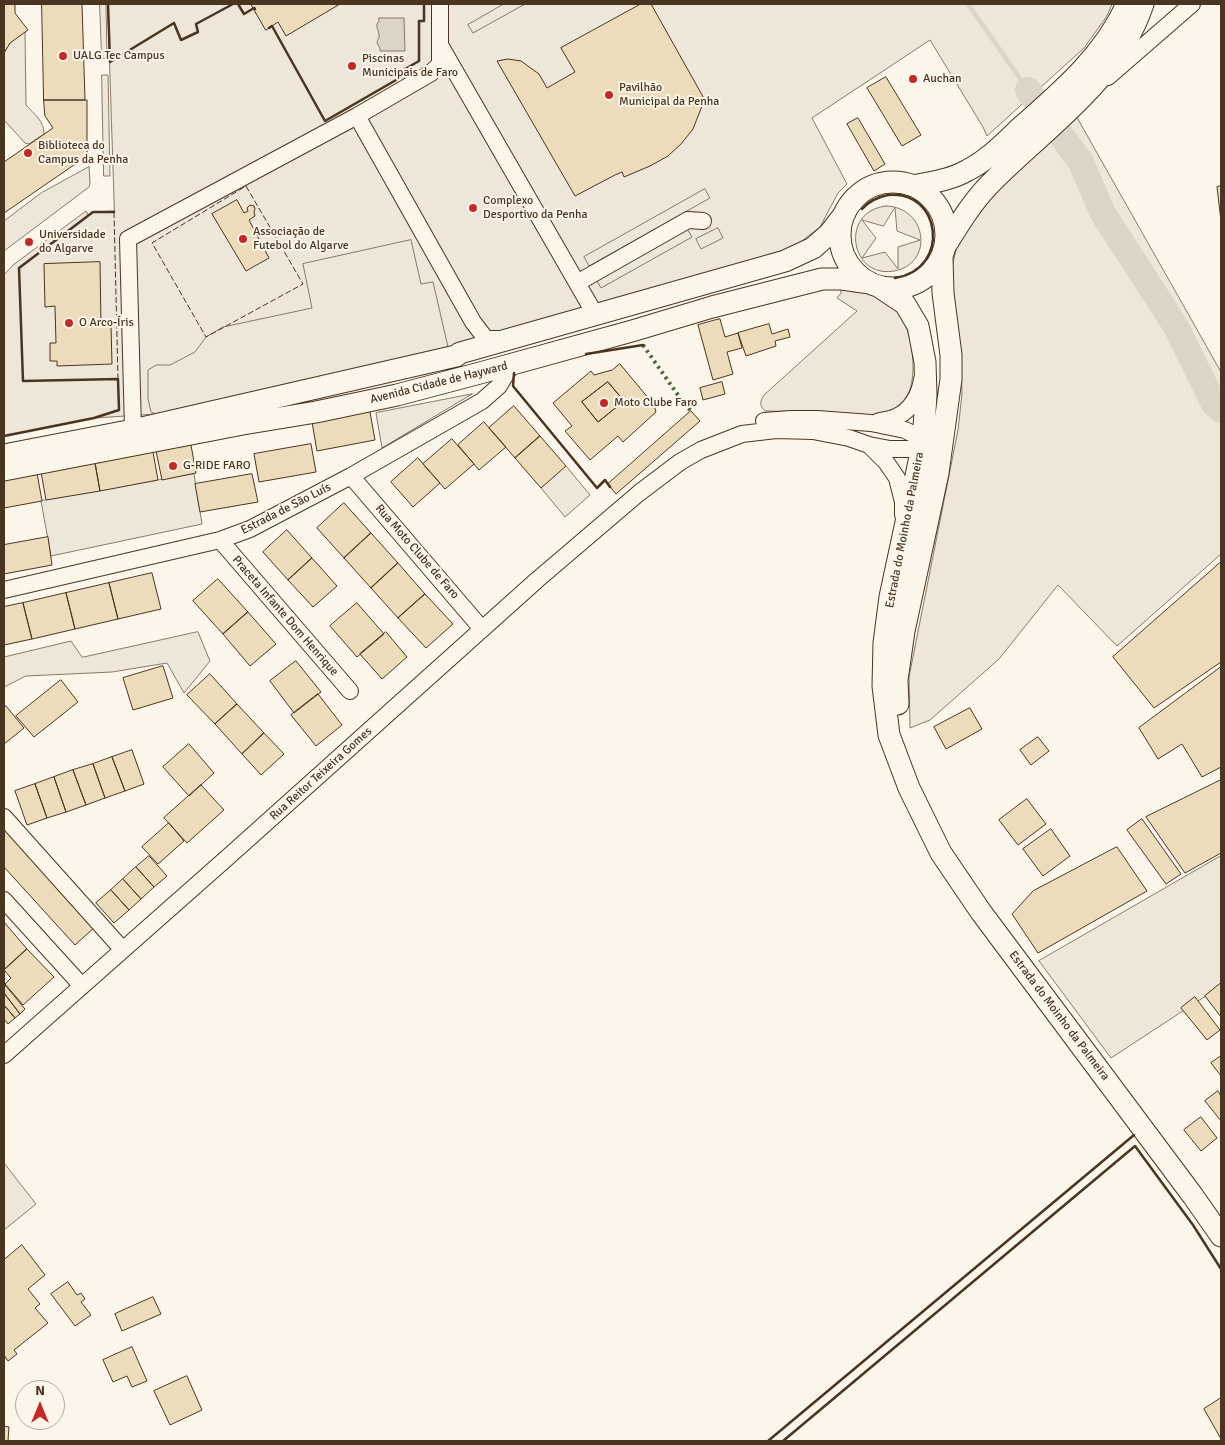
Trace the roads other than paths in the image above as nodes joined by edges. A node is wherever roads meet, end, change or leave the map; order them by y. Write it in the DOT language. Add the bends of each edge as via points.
graph roads {
  1 [pos="440,4"];
  2 [pos="1127,4"];
  3 [pos="1143,4"];
  4 [pos="1192,4"];
  5 [pos="439,43"];
  6 [pos="1064,102"];
  7 [pos="357,116"];
  8 [pos="913,186"];
  9 [pos="844,213"];
  10 [pos="703,221"];
  11 [pos="944,251"];
  12 [pos="577,284"];
  13 [pos="874,285"];
  14 [pos="594,315"];
  15 [pos="474,322"];
  16 [pos="509,339"];
  17 [pos="460,353"];
  18 [pos="925,362"];
  19 [pos="512,364"];
  20 [pos="480,373"];
  21 [pos="492,394"];
  22 [pos="947,409"];
  23 [pos="872,423"];
  24 [pos="133,430"];
  25 [pos="923,443"];
  26 [pos="869,446"];
  27 [pos="4,455"];
  28 [pos="4,470"];
  29 [pos="938,472"];
  30 [pos="351,476"];
  31 [pos="639,493"];
  32 [pos="904,532"];
  33 [pos="220,540"];
  34 [pos="4,590"];
  35 [pos="482,629"];
  36 [pos="350,691"];
  37 [pos="910,788"];
  38 [pos="4,817"];
  39 [pos="4,900"];
  40 [pos="123,950"];
  41 [pos="82,986"];
  42 [pos="4,1055"];
  43 [pos="1221,1236"];
  1 -- 5 [label="street"];
  2 -- 6 [label="main road" via="1116,27"];
  3 -- 6 [label="main road" via="1122,49 1099,79"];
  4 -- 6 [label="street"];
  5 -- 7 [label="street" via="440,64 431,73"];
  5 -- 12 [label="street"];
  6 -- 8 [label="main road" via="1025,124 970,169 944,180"];
  6 -- 11 [label="main road" via="1035,143 972,204"];
  7 -- 15 [label="street"];
  7 -- 24 [label="street" via="128,239"];
  8 -- 9 [label="main road" via="894,182 877,184 855,198"];
  8 -- 11 [label="main road" via="940,210 946,226"];
  9 -- 13 [label="main road" via="840,237 846,261 856,274"];
  9 -- 14 [label="main road, Avenida Cidade de Hayward" via="829,234 812,248 785,261"];
  10 -- 12 [label="street" via="688,220"];
  11 -- 13 [label="main road" via="934,270 915,284 893,288"];
  11 -- 22 [label="main road, Estrada do Moinho da Palmeira" via="943,293 951,355"];
  12 -- 14 [label="street"];
  13 -- 18 [label="main road, Estrada do Moinho da Palmeira" via="905,304 918,326"];
  13 -- 19 [label="main road, Avenida Cidade de Hayward" via="822,279"];
  14 -- 16 [label="main road, Avenida Cidade de Hayward"];
  15 -- 16 [label="street" via="486,339"];
  15 -- 17 [label="street" via="477,334 474,342"];
  16 -- 17 [label="main road, Avenida Cidade de Hayward"];
  17 -- 24 [label="main road, Avenida Cidade de Hayward"];
  18 -- 23 [label="street" via="920,391 912,405 897,417"];
  18 -- 25 [label="main road, Estrada do Moinho da Palmeira"];
  19 -- 20 [label="main road, Avenida Cidade de Hayward"];
  19 -- 21 [label="street"];
  20 -- 21 [label="street" via="493,382"];
  20 -- 28 [label="main road, Avenida Cidade de Hayward" via="316,412"];
  21 -- 30 [label="street, Estrada de São Luís"];
  22 -- 25 [label="street" via="939,428"];
  22 -- 29 [label="main road, Estrada do Moinho da Palmeira"];
  23 -- 25 [label="street" via="905,430"];
  23 -- 31 [label="street" via="791,419 744,424 723,431 682,453"];
  24 -- 27 [label="main road, Avenida Cidade de Hayward"];
  25 -- 26 [label="street" via="914,449"];
  25 -- 29 [label="street"];
  25 -- 32 [label="main road, Estrada do Moinho da Palmeira"];
  26 -- 31 [label="street" via="849,438 813,431 776,430 742,434 680,462"];
  26 -- 32 [label="street" via="897,478 903,502"];
  29 -- 37 [label="main road, Estrada do Moinho da Palmeira" via="904,631 897,680 900,729"];
  30 -- 33 [label="street, Estrada de São Luís" via="250,529"];
  30 -- 35 [label="street, Rua Moto Clube de Faro"];
  31 -- 35 [label="street, Rua Reitor Teixeira Gomes"];
  32 -- 37 [label="main road, Estrada do Moinho da Palmeira" via="890,596 883,686 890,735"];
  33 -- 34 [label="street, Estrada de São Luís"];
  33 -- 36 [label="street, Praceta Infante Dom Henrique"];
  35 -- 40 [label="street, Rua Reitor Teixeira Gomes"];
  37 -- 43 [label="main road, Estrada do Moinho da Palmeira" via="941,853 981,912"];
  38 -- 40 [label="street"];
  39 -- 41 [label="street"];
  40 -- 41 [label="street, Rua Reitor Teixeira Gomes"];
  41 -- 42 [label="street, Rua Reitor Teixeira Gomes"];
}
